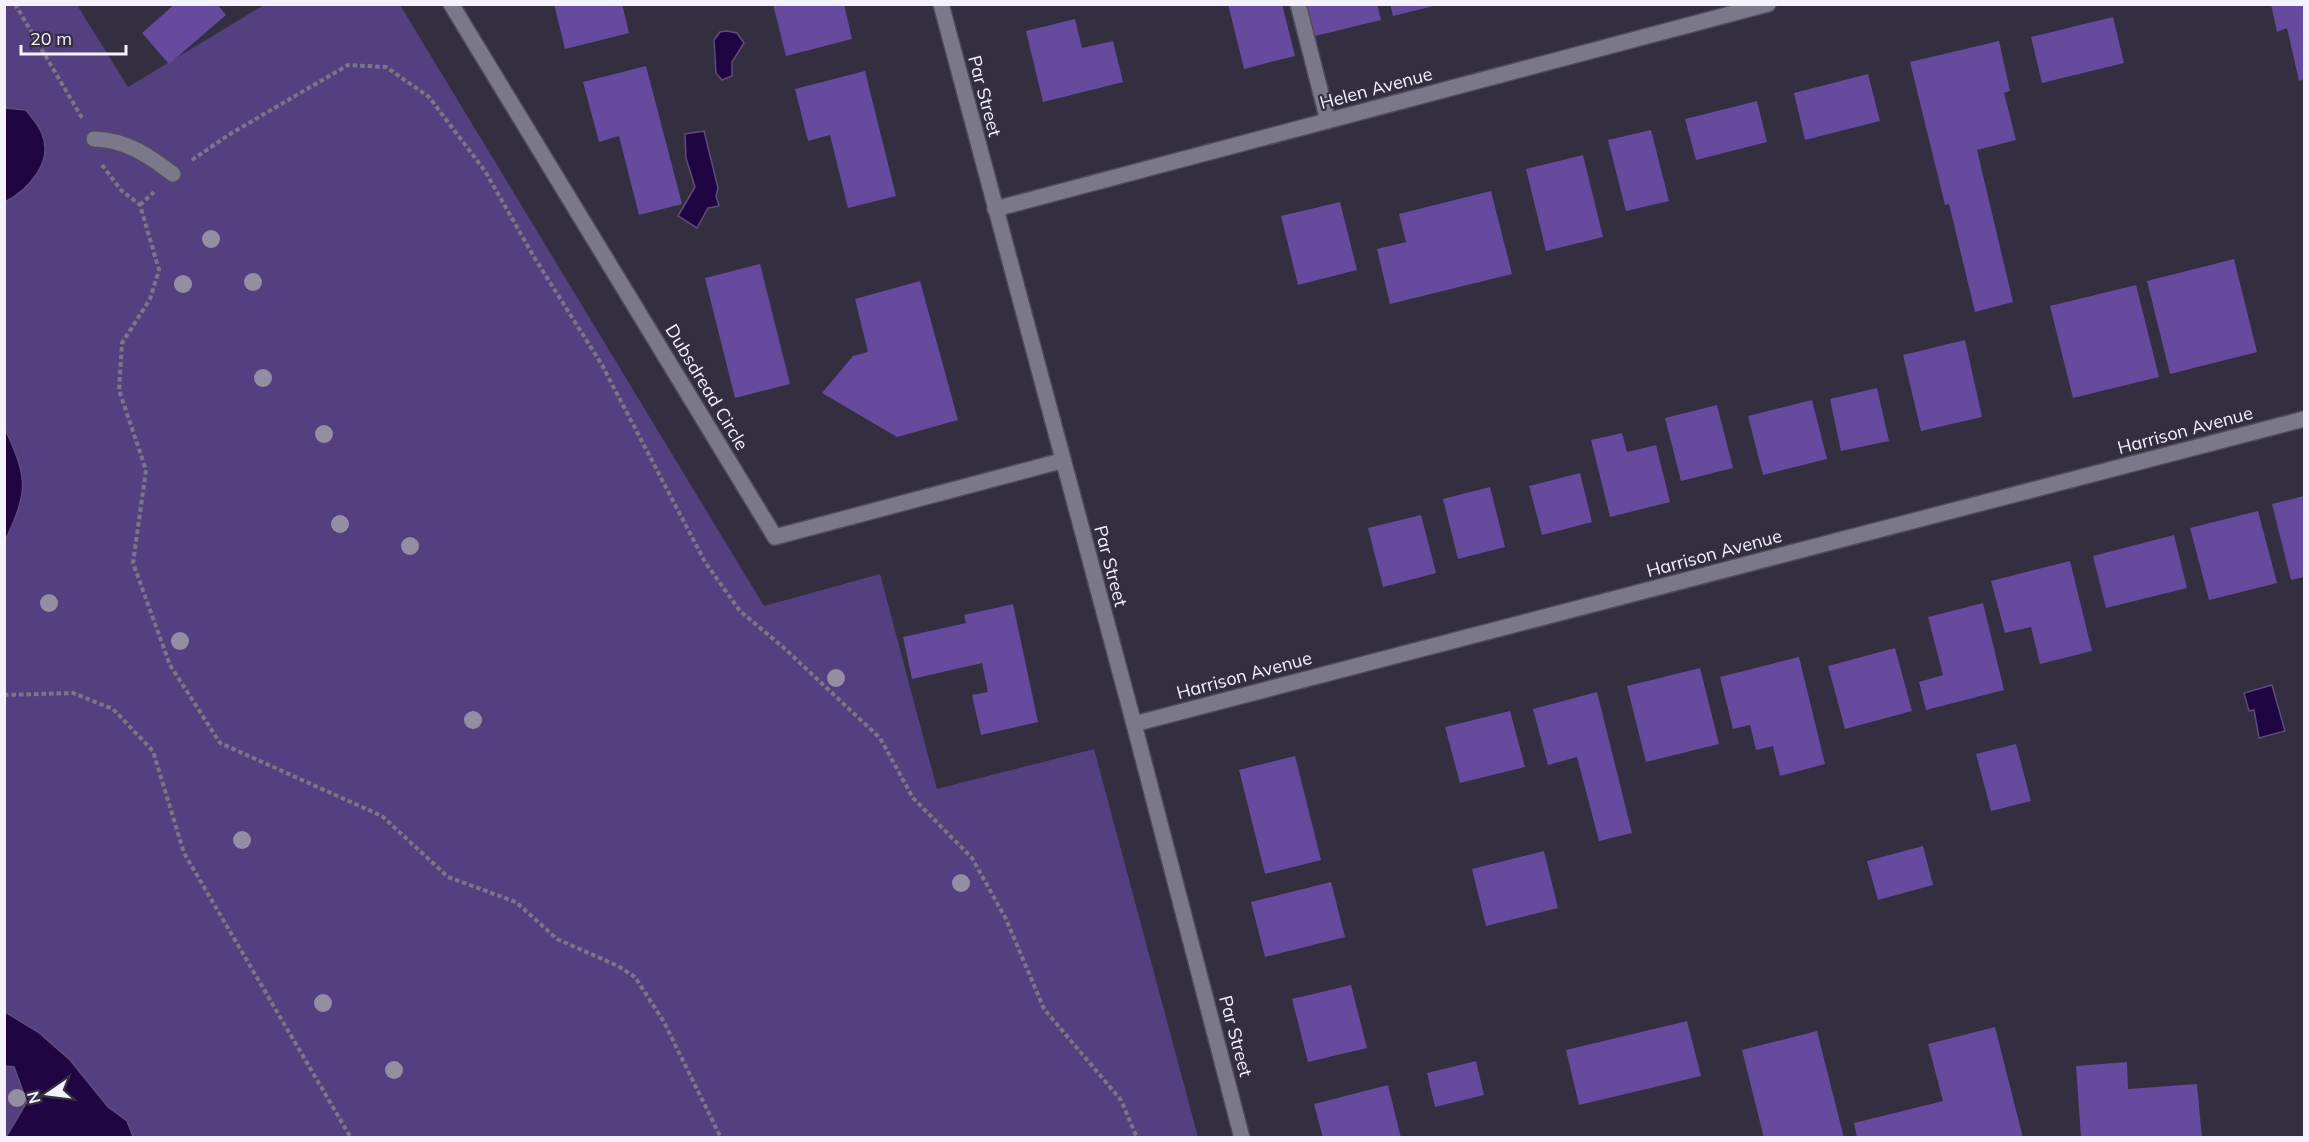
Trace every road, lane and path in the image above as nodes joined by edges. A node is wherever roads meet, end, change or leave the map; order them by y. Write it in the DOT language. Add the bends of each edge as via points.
graph roads {
  1 [pos="15,4"];
  2 [pos="451,4"];
  3 [pos="940,4"];
  4 [pos="1298,4"];
  5 [pos="1768,4"];
  6 [pos="1328,121"];
  7 [pos="94,139"];
  8 [pos="173,174"];
  9 [pos="140,205"];
  10 [pos="995,208"];
  11 [pos="2304,419"];
  12 [pos="1061,461"];
  13 [pos="4,695"];
  14 [pos="1134,724"];
  15 [pos="351,1137"];
  16 [pos="721,1137"];
  17 [pos="1137,1137"];
  18 [pos="1242,1137"];
  1 -- 7 [label="path"];
  2 -- 12 [label="street, Dubsdread Circle" via="776,537"];
  3 -- 10 [label="street, Par Street"];
  4 -- 6 [label="street"];
  5 -- 6 [label="street, Helen Avenue"];
  6 -- 10 [label="street, Helen Avenue"];
  7 -- 8 [label="street" via="108,139 143,151"];
  7 -- 9 [label="path" via="105,170"];
  8 -- 9 [label="path"];
  8 -- 17 [label="path" via="230,134 348,65 386,67 429,97 485,171 602,365 705,562 740,611 880,738 913,798 972,858 1006,919 1044,1009 1121,1101"];
  9 -- 16 [label="path" via="159,270 150,299 122,342 119,390 146,470 133,563 170,665 220,743 382,816 448,877 516,902 557,939 635,977 664,1022"];
  10 -- 12 [label="street, Par Street"];
  11 -- 14 [label="street, Harrison Avenue"];
  12 -- 14 [label="street, Par Street"];
  13 -- 15 [label="path" via="73,693 113,709 153,751 184,853"];
  14 -- 18 [label="street, Par Street"];
}
